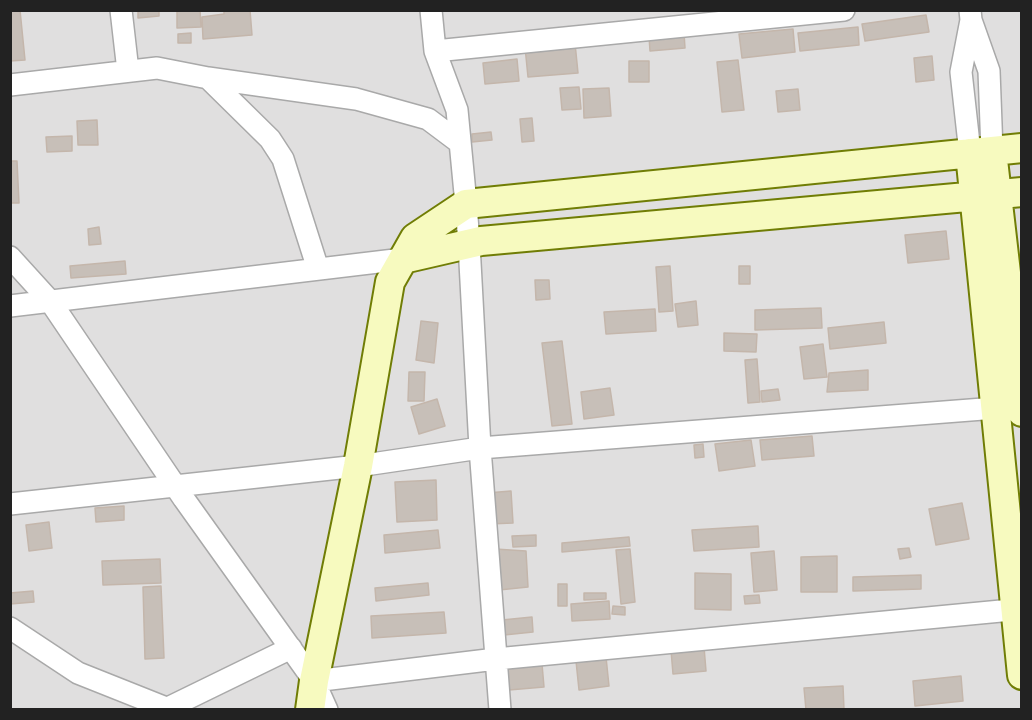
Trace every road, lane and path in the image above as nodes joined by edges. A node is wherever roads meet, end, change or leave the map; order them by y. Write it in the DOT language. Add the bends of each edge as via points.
graph roads {
  1 [pos="121,10"];
  2 [pos="431,10"];
  3 [pos="843,10"];
  4 [pos="971,15"];
  5 [pos="435,51"];
  6 [pos="128,71"];
  7 [pos="208,78"];
  8 [pos="10,85"];
  9 [pos="460,143"];
  10 [pos="1022,148"];
  11 [pos="981,152"];
  12 [pos="997,194"];
  13 [pos="466,204"];
  14 [pos="469,244"];
  15 [pos="10,257"];
  16 [pos="403,259"];
  17 [pos="318,269"];
  18 [pos="50,301"];
  19 [pos="10,306"];
  20 [pos="1015,408"];
  21 [pos="480,448"];
  22 [pos="358,466"];
  23 [pos="175,485"];
  24 [pos="10,504"];
  25 [pos="1018,610"];
  26 [pos="10,628"];
  27 [pos="291,648"];
  28 [pos="496,658"];
  29 [pos="1022,675"];
  30 [pos="314,681"];
  31 [pos="169,709"];
  32 [pos="310,710"];
  33 [pos="327,710"];
  34 [pos="500,710"];
  1 -- 6 [label="street"];
  2 -- 5 [label="street"];
  3 -- 5 [label="street"];
  4 -- 11 [label="street" via="989,71"];
  5 -- 9 [label="street" via="457,110"];
  6 -- 7 [label="street" via="157,68"];
  6 -- 8 [label="street"];
  7 -- 9 [label="street" via="356,99 428,118"];
  7 -- 17 [label="street" via="270,139 284,159"];
  9 -- 13 [label="street"];
  10 -- 11 [label="street"];
  11 -- 12 [label="street"];
  11 -- 13 [label="street"];
  12 -- 14 [label="street"];
  12 -- 20 [label="street"];
  13 -- 14 [label="street"];
  13 -- 16 [label="street" via="415,238"];
  14 -- 16 [label="street"];
  14 -- 21 [label="street"];
  15 -- 18 [label="street"];
  16 -- 17 [label="street"];
  16 -- 22 [label="street" via="390,282"];
  17 -- 18 [label="street"];
  18 -- 19 [label="street"];
  18 -- 23 [label="street"];
  20 -- 21 [label="street"];
  20 -- 25 [label="street"];
  21 -- 22 [label="street"];
  21 -- 28 [label="street"];
  22 -- 23 [label="street"];
  22 -- 30 [label="street"];
  23 -- 24 [label="street"];
  23 -- 27 [label="street"];
  25 -- 28 [label="street"];
  25 -- 29 [label="street"];
  26 -- 31 [label="street" via="78,673"];
  27 -- 30 [label="street"];
  27 -- 31 [label="street"];
  28 -- 30 [label="street"];
  28 -- 34 [label="street"];
  30 -- 32 [label="street"];
  30 -- 33 [label="street"];
}
